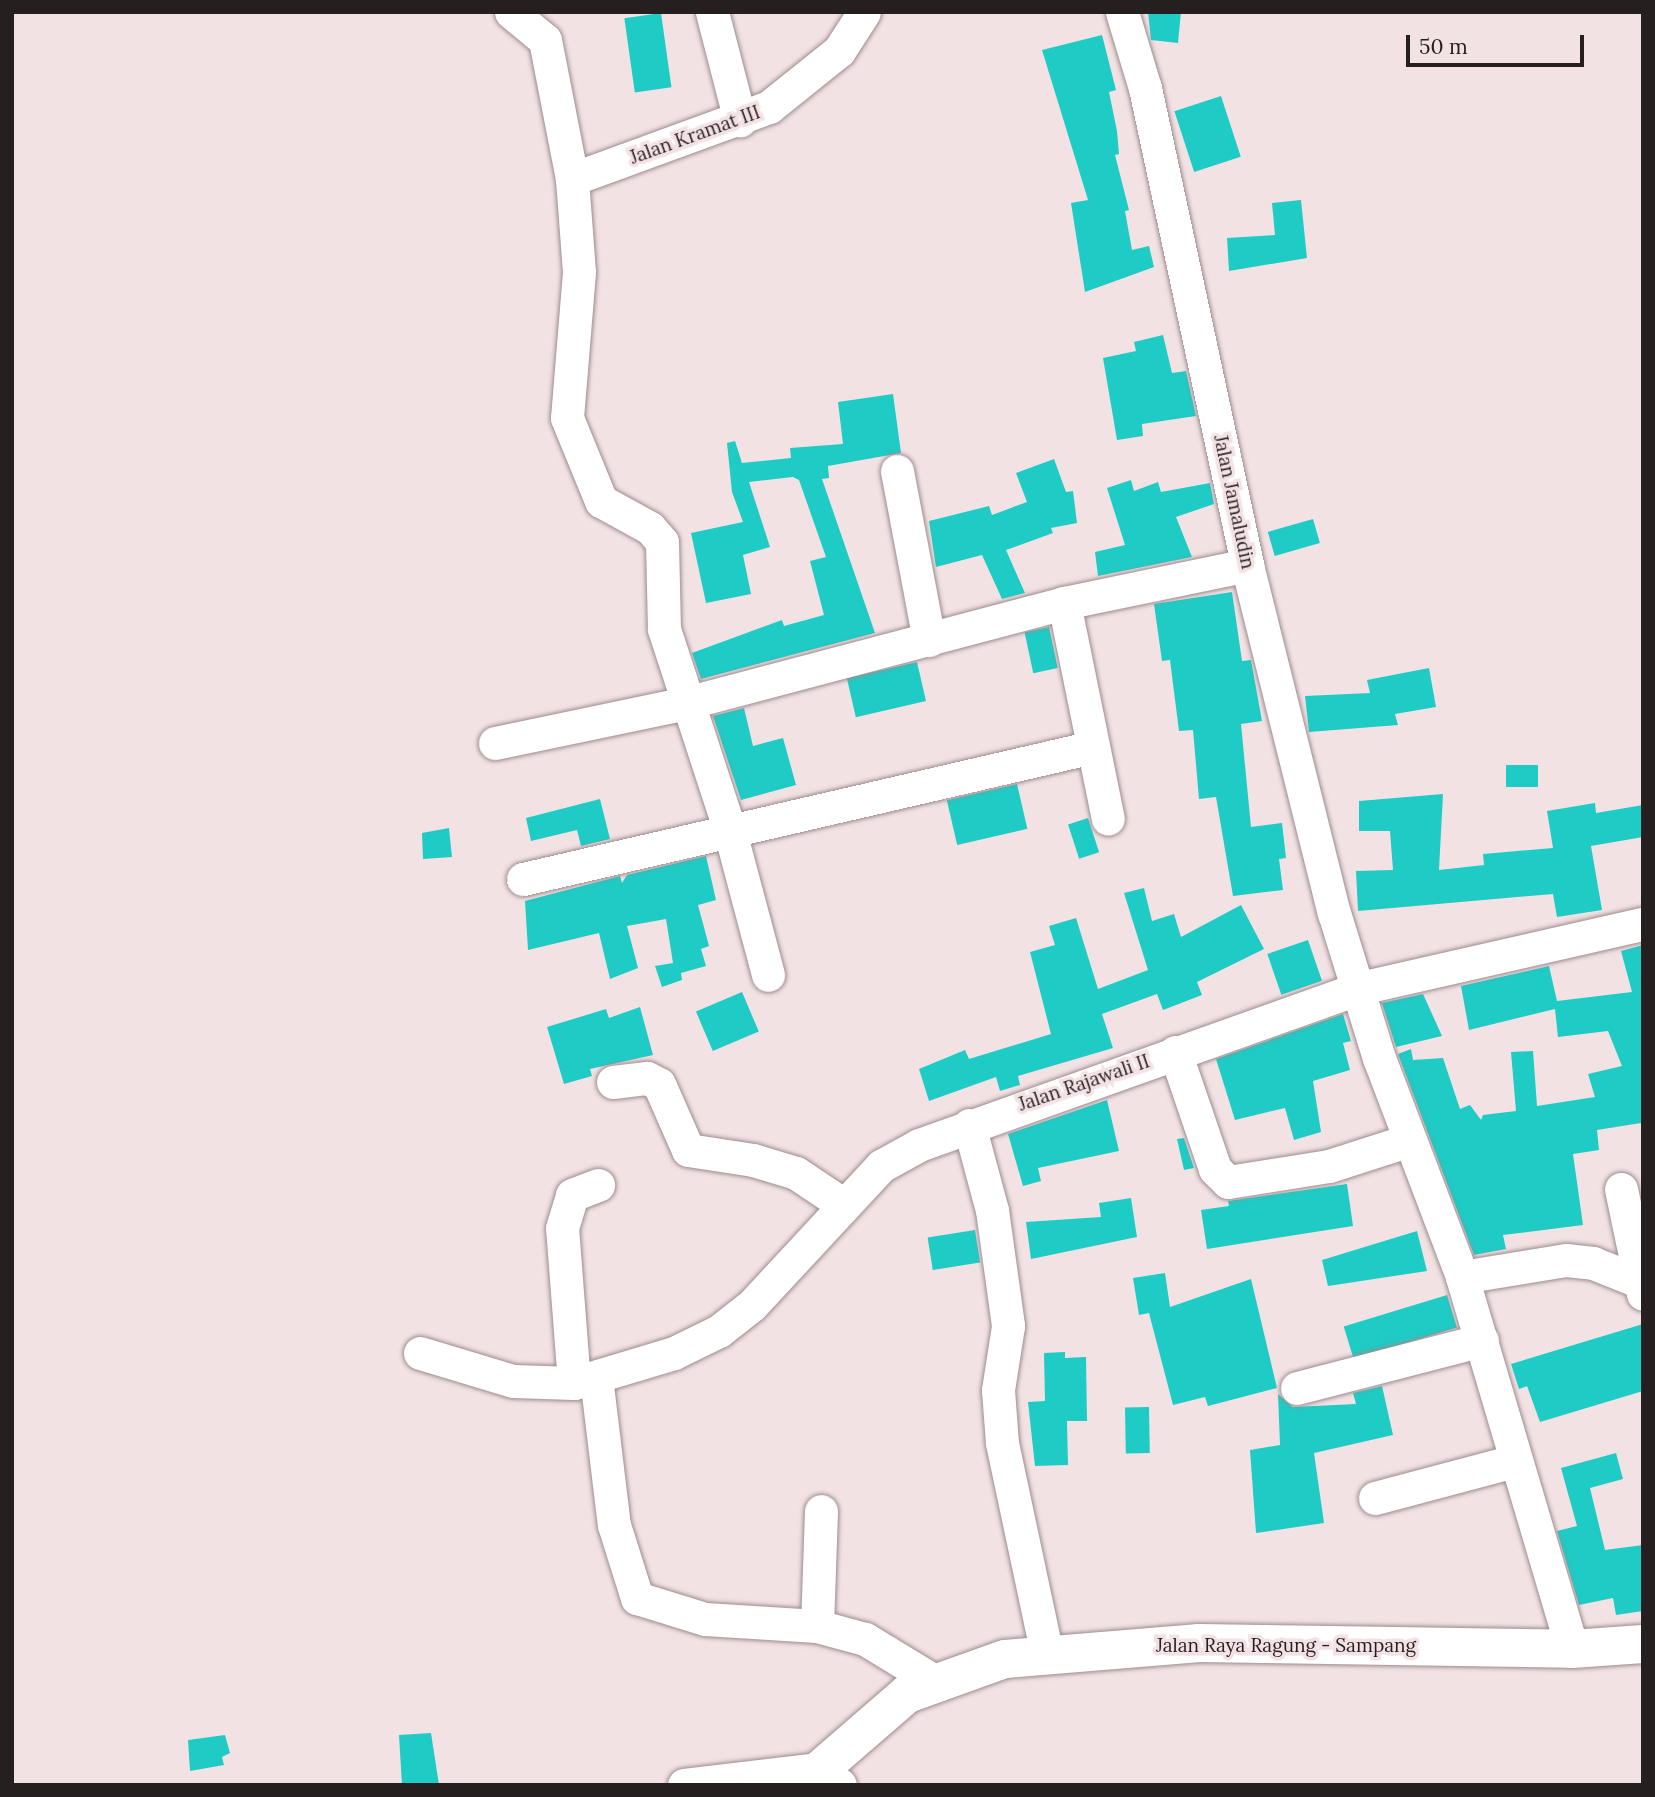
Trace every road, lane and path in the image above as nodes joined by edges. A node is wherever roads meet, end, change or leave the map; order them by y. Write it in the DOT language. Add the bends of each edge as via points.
graph roads {
  1 [pos="510,12"];
  2 [pos="712,12"];
  3 [pos="864,12"];
  4 [pos="1122,12"];
  5 [pos="740,120"];
  6 [pos="572,179"];
  7 [pos="897,471"];
  8 [pos="1247,565"];
  9 [pos="1064,603"];
  10 [pos="929,640"];
  11 [pos="686,703"];
  12 [pos="495,743"];
  13 [pos="1093,747"];
  14 [pos="1108,819"];
  15 [pos="729,828"];
  16 [pos="523,878"];
  17 [pos="1643,924"];
  18 [pos="768,975"];
  19 [pos="1356,989"];
  20 [pos="1175,1052"];
  21 [pos="613,1082"];
  22 [pos="969,1125"];
  23 [pos="1410,1140"];
  24 [pos="598,1185"];
  25 [pos="1621,1189"];
  26 [pos="844,1205"];
  27 [pos="1462,1277"];
  28 [pos="1641,1287"];
  29 [pos="1482,1340"];
  30 [pos="420,1353"];
  31 [pos="585,1380"];
  32 [pos="1297,1388"];
  33 [pos="1514,1461"];
  34 [pos="1375,1498"];
  35 [pos="821,1511"];
  36 [pos="817,1626"];
  37 [pos="1643,1644"];
  38 [pos="1572,1649"];
  39 [pos="1047,1655"];
  40 [pos="934,1681"];
  41 [pos="820,1780"];
  42 [pos="684,1785"];
  1 -- 6 [label="street" via="545,40"];
  2 -- 5 [label="street"];
  3 -- 5 [label="street, Jalan Kramat III" via="839,51 811,79"];
  4 -- 8 [label="street, Jalan Jamaludin" via="1145,88"];
  5 -- 6 [label="street, Jalan Kramat III"];
  6 -- 11 [label="street" via="579,272 567,418 601,500 650,528 662,542 664,629"];
  7 -- 10 [label="street"];
  8 -- 9 [label="street"];
  8 -- 19 [label="street, Jalan Jamaludin"];
  9 -- 10 [label="street"];
  9 -- 13 [label="street"];
  10 -- 11 [label="street"];
  11 -- 12 [label="street"];
  11 -- 15 [label="street"];
  13 -- 14 [label="street"];
  13 -- 15 [label="street"];
  15 -- 16 [label="street"];
  15 -- 18 [label="street"];
  17 -- 19 [label="street, Jalan Rajawali II"];
  19 -- 20 [label="street, Jalan Rajawali II"];
  19 -- 23 [label="street, Jalan Jamaludin"];
  20 -- 22 [label="street, Jalan Rajawali II"];
  20 -- 23 [label="street" via="1215,1169 1228,1182 1329,1166"];
  21 -- 26 [label="street" via="647,1078 659,1084 688,1150 796,1173"];
  22 -- 26 [label="street, Jalan Rajawali II" via="881,1166"];
  22 -- 39 [label="street" via="992,1210 1008,1326 999,1390 1002,1443"];
  23 -- 27 [label="street, Jalan Jamaludin"];
  24 -- 31 [label="street" via="572,1195 562,1228"];
  25 -- 28 [label="street"];
  26 -- 31 [label="street, Jalan Rajawali II" via="752,1305 719,1331 674,1353"];
  27 -- 28 [label="street" via="1566,1260 1593,1263"];
  27 -- 29 [label="street, Jalan Jamaludin"];
  29 -- 32 [label="street"];
  29 -- 33 [label="street, Jalan Jamaludin"];
  30 -- 31 [label="street, Jalan Rajawali II" via="513,1381"];
  31 -- 36 [label="street" via="614,1525 636,1598 705,1619"];
  33 -- 34 [label="street"];
  33 -- 38 [label="street, Jalan Jamaludin"];
  35 -- 36 [label="street"];
  36 -- 40 [label="street" via="865,1639"];
  37 -- 38 [label="main road, Jalan Raya Ragung - Sampang"];
  38 -- 39 [label="main road, Jalan Raya Ragung - Sampang" via="1199,1643"];
  39 -- 40 [label="main road, Jalan Raya Ragung - Sampang" via="1005,1658"];
  40 -- 41 [label="main road, Jalan Raya Ragung - Sampang" via="885,1708"];
  41 -- 42 [label="street"];
}
